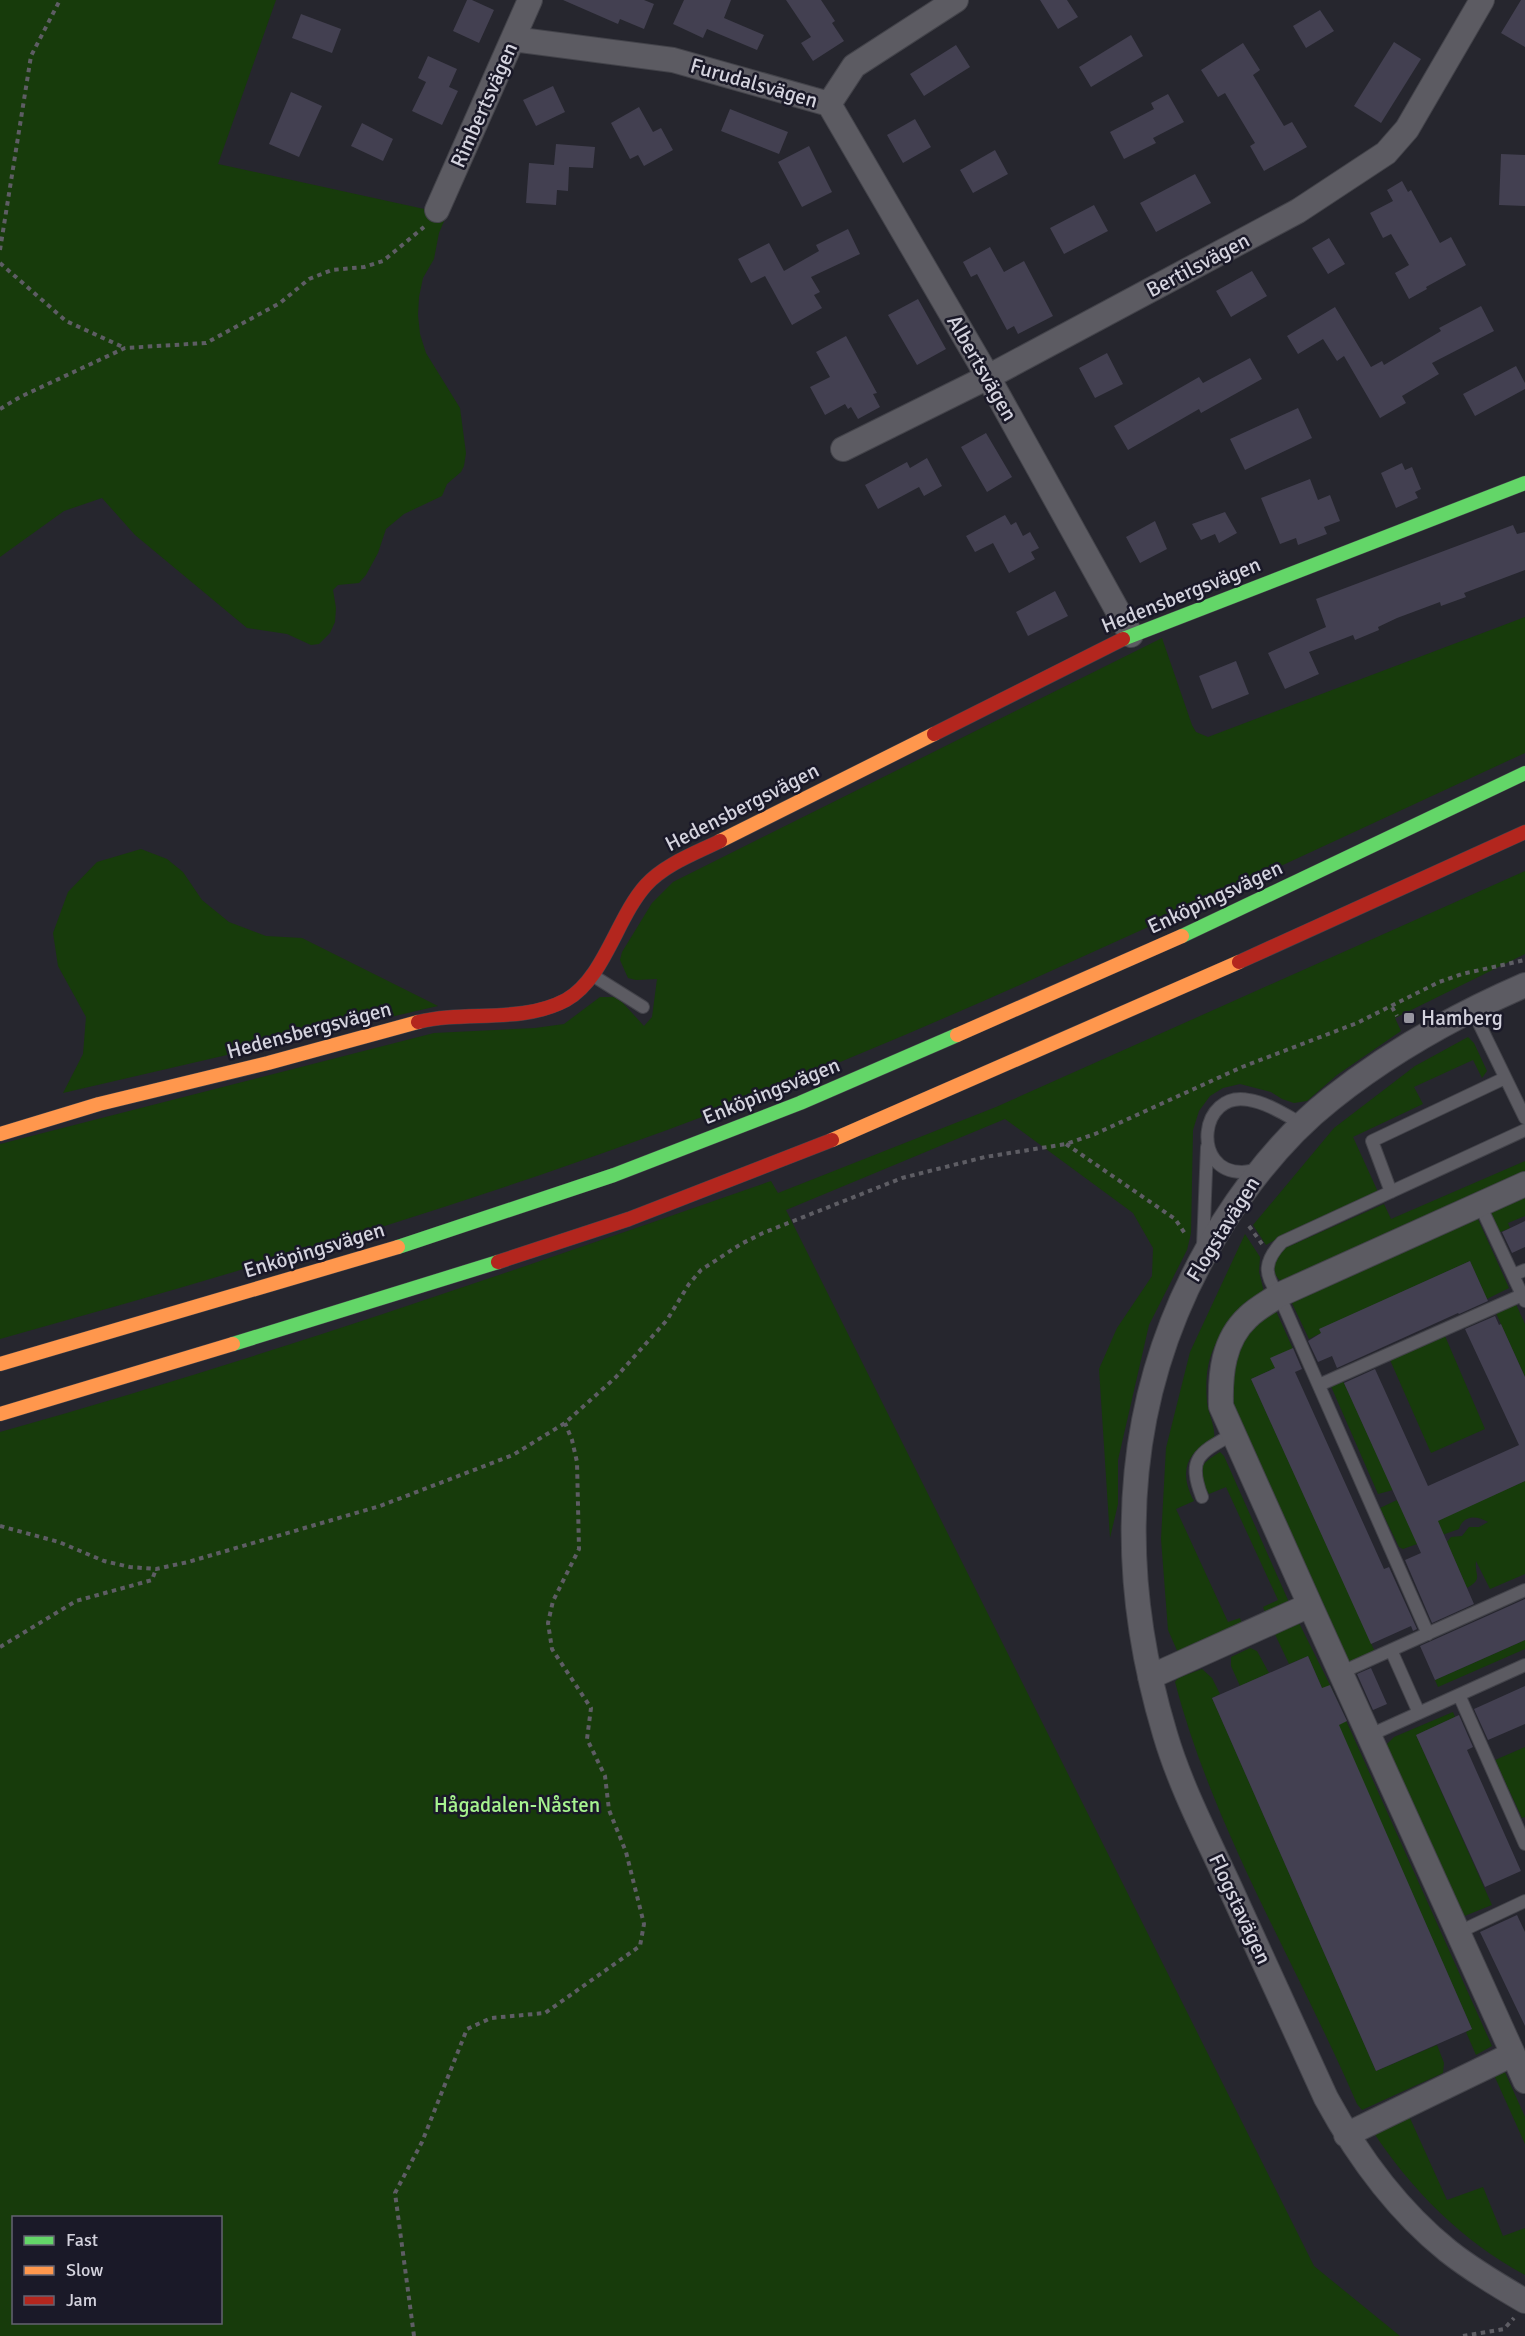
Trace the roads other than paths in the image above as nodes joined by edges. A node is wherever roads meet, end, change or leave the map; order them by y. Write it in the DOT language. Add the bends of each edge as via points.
graph roads {
  1 [pos="530,0"];
  2 [pos="956,0"];
  3 [pos="1482,0"];
  4 [pos="513,39"];
  5 [pos="829,104"];
  6 [pos="437,210"];
  7 [pos="988,377"];
  8 [pos="843,449"];
  9 [pos="1525,483"];
  10 [pos="1131,635"];
  11 [pos="1525,772"];
  12 [pos="1525,832"];
  13 [pos="591,975"];
  14 [pos="1525,985"];
  15 [pos="643,1007"];
  16 [pos="1472,1009"];
  17 [pos="1505,1078"];
  18 [pos="1525,1118"];
  19 [pos="1304,1125"];
  20 [pos="1525,1130"];
  21 [pos="0,1134"];
  22 [pos="1207,1146"];
  23 [pos="1261,1169"];
  24 [pos="1525,1184"];
  25 [pos="1391,1192"];
  26 [pos="1480,1204"];
  27 [pos="1195,1249"];
  28 [pos="1525,1270"];
  29 [pos="1513,1275"];
  30 [pos="1280,1295"];
  31 [pos="1523,1298"];
  32 [pos="0,1365"];
  33 [pos="1319,1386"];
  34 [pos="0,1414"];
  35 [pos="1233,1434"];
  36 [pos="1202,1497"];
  37 [pos="1525,1590"];
  38 [pos="1310,1605"];
  39 [pos="1428,1634"];
  40 [pos="1391,1650"];
  41 [pos="1525,1665"];
  42 [pos="1340,1673"];
  43 [pos="1150,1677"];
  44 [pos="1459,1695"];
  45 [pos="1419,1713"];
  46 [pos="1368,1736"];
  47 [pos="1525,1844"];
  48 [pos="1525,1901"];
  49 [pos="1457,1933"];
  50 [pos="1513,2054"];
  51 [pos="1525,2081"];
  52 [pos="1346,2134"];
  53 [pos="1522,2308"];
  1 -- 4 [label="street, Rimbertsvägen"];
  2 -- 5 [label="street, Furudalsvägen" via="854,66"];
  3 -- 7 [label="street, Bertilsvägen" via="1407,129 1386,153 1298,211"];
  4 -- 5 [label="street, Furudalsvägen" via="673,60"];
  4 -- 6 [label="street, Rimbertsvägen"];
  5 -- 7 [label="street, Albertsvägen"];
  7 -- 8 [label="street, Bertilsvägen"];
  7 -- 10 [label="street, Albertsvägen"];
  9 -- 10 [label="main road, Hedensbergsvägen"];
  10 -- 13 [label="main road, Hedensbergsvägen" via="672,865 645,885"];
  11 -- 32 [label="main road, Enköpingsvägen" via="1131,960 800,1103 614,1175 402,1246"];
  12 -- 34 [label="main road" via="1131,1011 794,1156 629,1219 417,1288"];
  13 -- 15 [label="lane"];
  13 -- 21 [label="main road, Hedensbergsvägen" via="570,998 546,1010 510,1016 473,1013 433,1018"];
  14 -- 16 [label="street, Flogstavägen"];
  16 -- 17 [label="lane"];
  16 -- 19 [label="street, Flogstavägen" via="1367,1073"];
  17 -- 18 [label="lane"];
  17 -- 25 [label="lane" via="1372,1141"];
  19 -- 22 [label="lane" via="1248,1099 1231,1100 1215,1110"];
  19 -- 23 [label="street, Flogstavägen"];
  20 -- 25 [label="lane"];
  22 -- 23 [label="lane" via="1225,1169"];
  22 -- 27 [label="lane"];
  23 -- 27 [label="street, Flogstavägen" via="1232,1209"];
  24 -- 26 [label="street"];
  25 -- 30 [label="lane" via="1282,1242 1269,1256 1268,1273"];
  26 -- 29 [label="lane"];
  26 -- 30 [label="street"];
  27 -- 43 [label="street, Flogstavägen" via="1152,1384 1139,1440 1134,1575"];
  28 -- 29 [label="lane"];
  29 -- 31 [label="lane"];
  30 -- 33 [label="lane"];
  30 -- 35 [label="street" via="1247,1317 1230,1341 1220,1373 1221,1406"];
  31 -- 33 [label="lane"];
  33 -- 39 [label="lane"];
  35 -- 36 [label="lane" via="1203,1452 1196,1464 1195,1478"];
  35 -- 38 [label="street"];
  37 -- 39 [label="lane"];
  38 -- 42 [label="street"];
  38 -- 43 [label="street"];
  39 -- 40 [label="lane"];
  40 -- 42 [label="lane"];
  40 -- 45 [label="lane"];
  41 -- 44 [label="lane"];
  42 -- 46 [label="street"];
  43 -- 52 [label="street, Flogstavägen" via="1187,1793"];
  44 -- 45 [label="lane"];
  44 -- 47 [label="lane"];
  45 -- 46 [label="lane"];
  46 -- 49 [label="street"];
  48 -- 49 [label="lane"];
  49 -- 50 [label="street"];
  50 -- 51 [label="street"];
  50 -- 52 [label="street"];
  52 -- 53 [label="street, Flogstavägen" via="1409,2214 1448,2251"];
}
